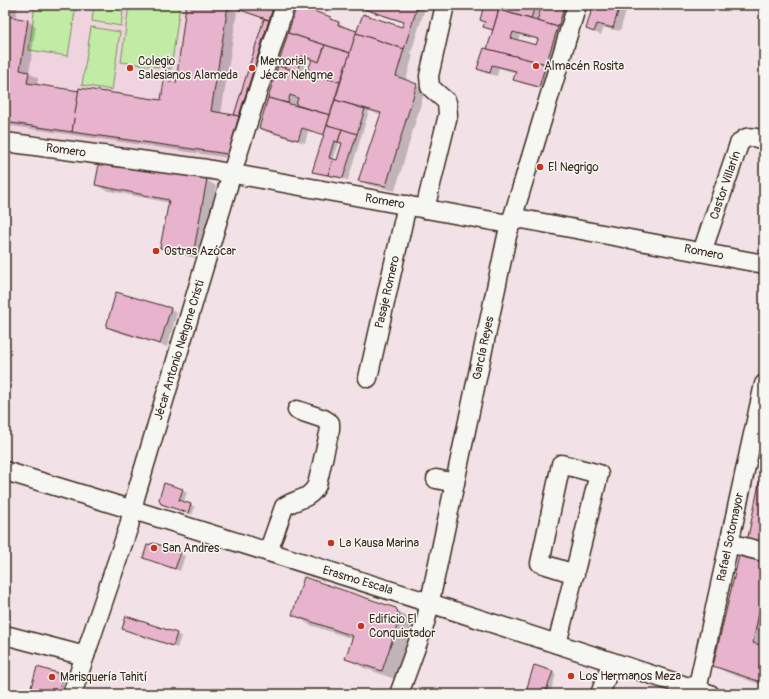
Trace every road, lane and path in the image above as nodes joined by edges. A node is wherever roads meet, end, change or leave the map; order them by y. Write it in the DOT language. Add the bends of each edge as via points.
graph roads {
  1 [pos="285,5"];
  2 [pos="445,5"];
  3 [pos="577,5"];
  4 [pos="764,140"];
  5 [pos="5,142"];
  6 [pos="232,173"];
  7 [pos="407,205"];
  8 [pos="425,209"];
  9 [pos="511,221"];
  10 [pos="702,252"];
  11 [pos="764,264"];
  12 [pos="368,378"];
  13 [pos="764,384"];
  14 [pos="297,410"];
  15 [pos="5,471"];
  16 [pos="436,479"];
  17 [pos="455,483"];
  18 [pos="132,509"];
  19 [pos="729,543"];
  20 [pos="268,552"];
  21 [pos="764,552"];
  22 [pos="574,574"];
  23 [pos="430,602"];
  24 [pos="5,635"];
  25 [pos="557,644"];
  26 [pos="85,656"];
  27 [pos="612,662"];
  28 [pos="704,692"];
  29 [pos="72,694"];
  30 [pos="399,694"];
  31 [pos="600,694"];
  1 -- 6 [label="street, Jécar Antonio Nehgme Cristi"];
  2 -- 8 [label="street" via="429,76 430,87 447,102 448,115"];
  3 -- 9 [label="street, García Reyes"];
  4 -- 10 [label="street, Castor Villarín" via="749,137 739,144"];
  5 -- 6 [label="street, Romero"];
  6 -- 7 [label="street, Romero"];
  6 -- 18 [label="street, Jécar Antonio Nehgme Cristi"];
  7 -- 8 [label="street, Romero"];
  7 -- 12 [label="street, Pasaje Romero"];
  8 -- 9 [label="street, Romero" via="503,223"];
  9 -- 10 [label="street, Romero" via="522,219"];
  9 -- 17 [label="street, García Reyes"];
  10 -- 11 [label="street, Romero"];
  13 -- 19 [label="street, Rafael Sotomayor"];
  14 -- 20 [label="street" via="324,419 330,423 330,429 314,492 284,507"];
  15 -- 18 [label="street, Erasmo Escala"];
  16 -- 17 [label="street"];
  17 -- 23 [label="street, García Reyes"];
  18 -- 20 [label="street, Erasmo Escala"];
  18 -- 26 [label="street, Jécar Antonio Nehgme Cristi" via="129,526"];
  19 -- 21 [label="street"];
  19 -- 28 [label="street, Rafael Sotomayor"];
  20 -- 23 [label="street, Erasmo Escala"];
  22 -- 22 [label="street" via="599,474 561,464 540,563"];
  22 -- 25 [label="street"];
  23 -- 25 [label="street, Erasmo Escala"];
  23 -- 30 [label="street, García Reyes" via="422,633"];
  24 -- 26 [label="street"];
  25 -- 27 [label="street, Erasmo Escala"];
  26 -- 29 [label="street, Jécar Antonio Nehgme Cristi"];
  27 -- 28 [label="street, Erasmo Escala"];
  27 -- 31 [label="street"];
}
